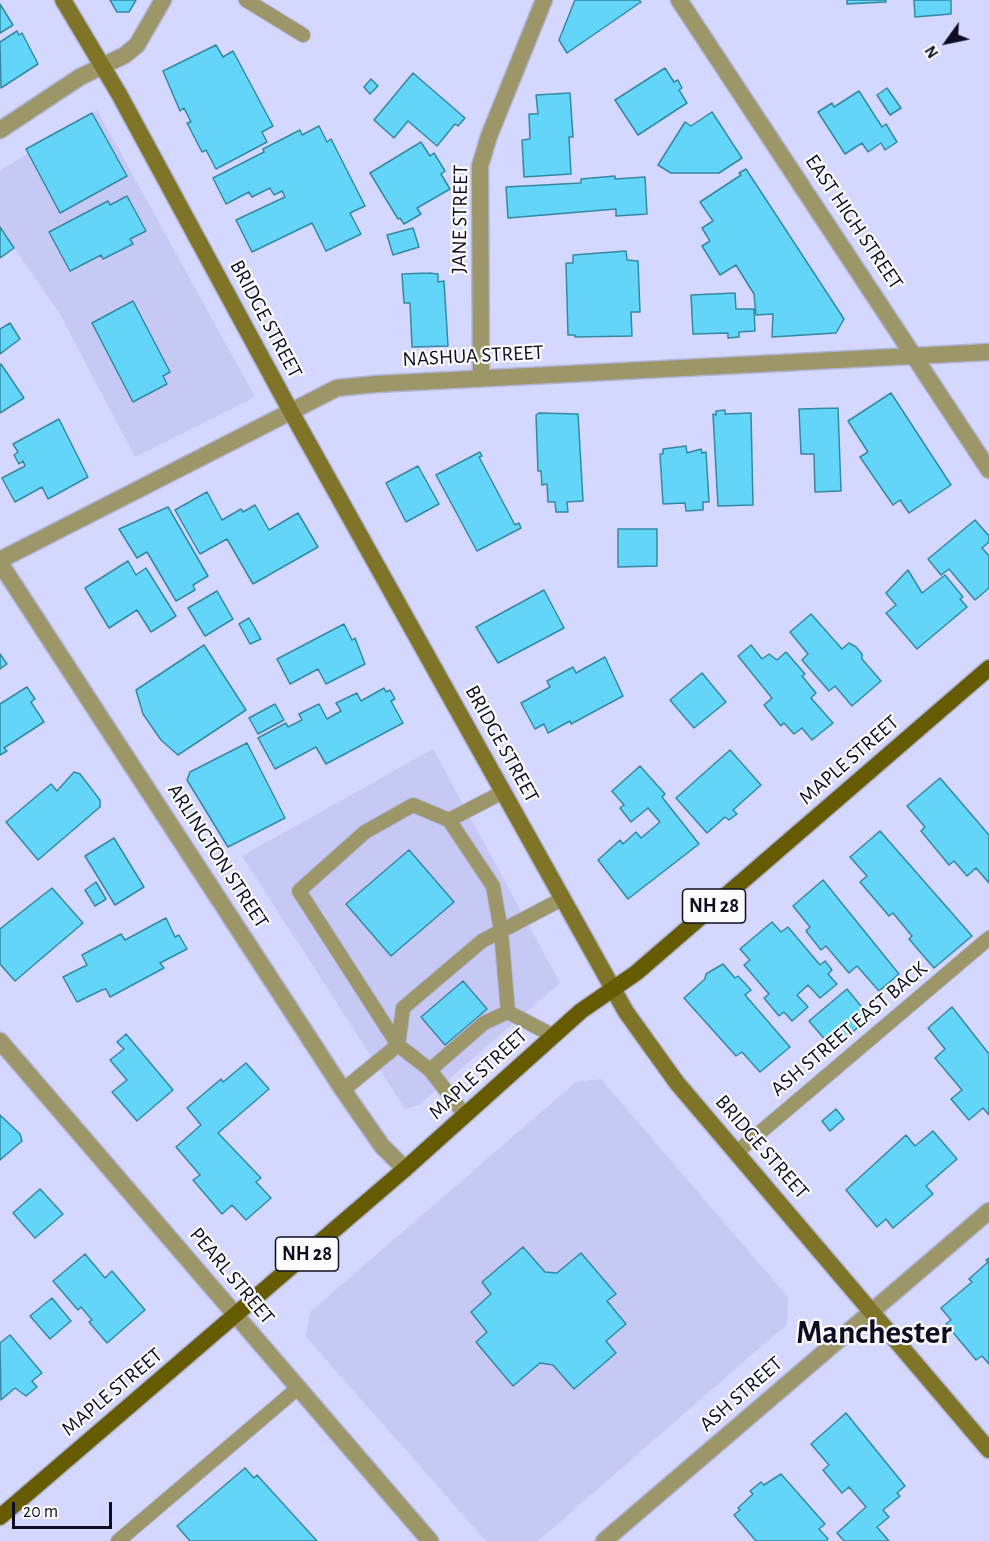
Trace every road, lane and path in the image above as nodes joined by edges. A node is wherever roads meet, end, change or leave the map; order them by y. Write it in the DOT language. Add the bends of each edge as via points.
graph roads {
  1 [pos="63,0"];
  2 [pos="163,0"];
  3 [pos="246,0"];
  4 [pos="544,0"];
  5 [pos="679,0"];
  6 [pos="303,35"];
  7 [pos="103,65"];
  8 [pos="0,130"];
  9 [pos="989,352"];
  10 [pos="916,355"];
  11 [pos="481,378"];
  12 [pos="290,410"];
  13 [pos="989,470"];
  14 [pos="0,562"];
  15 [pos="989,668"];
  16 [pos="503,792"];
  17 [pos="449,820"];
  18 [pos="562,899"];
  19 [pos="501,931"];
  20 [pos="989,938"];
  21 [pos="612,990"];
  22 [pos="508,1012"];
  23 [pos="554,1036"];
  24 [pos="0,1041"];
  25 [pos="398,1045"];
  26 [pos="430,1070"];
  27 [pos="343,1090"];
  28 [pos="465,1115"];
  29 [pos="737,1152"];
  30 [pos="405,1169"];
  31 [pos="989,1210"];
  32 [pos="872,1311"];
  33 [pos="236,1315"];
  34 [pos="298,1388"];
  35 [pos="989,1450"];
  36 [pos="0,1517"];
  37 [pos="118,1541"];
  38 [pos="430,1541"];
  39 [pos="604,1541"];
  1 -- 7 [label="main road, BRIDGE STREET"];
  2 -- 7 [label="street" via="137,45"];
  3 -- 6 [label="lane"];
  4 -- 11 [label="street, JANE STREET" via="480,166"];
  5 -- 10 [label="street, EAST HIGH STREET"];
  7 -- 8 [label="street"];
  7 -- 12 [label="main road, BRIDGE STREET"];
  9 -- 10 [label="street, NASHUA STREET"];
  10 -- 11 [label="street, NASHUA STREET"];
  10 -- 13 [label="street, EAST HIGH STREET"];
  11 -- 12 [label="street, NASHUA STREET" via="352,385 324,393"];
  12 -- 14 [label="street, NASHUA STREET"];
  12 -- 16 [label="main road, BRIDGE STREET"];
  14 -- 27 [label="street, ARLINGTON STREET"];
  15 -- 21 [label="main road, MAPLE STREET / NH 28"];
  16 -- 17 [label="lane"];
  16 -- 18 [label="main road, BRIDGE STREET"];
  17 -- 19 [label="lane" via="493,886"];
  17 -- 25 [label="lane" via="413,805 365,832 299,891"];
  18 -- 19 [label="lane"];
  18 -- 21 [label="main road, BRIDGE STREET"];
  19 -- 22 [label="lane"];
  19 -- 25 [label="lane" via="482,941 403,1008"];
  20 -- 29 [label="lane, ASH STREET EAST BACK"];
  21 -- 23 [label="main road, MAPLE STREET / NH 28"];
  21 -- 29 [label="main road, BRIDGE STREET" via="677,1083"];
  22 -- 23 [label="lane"];
  22 -- 26 [label="lane" via="484,1023"];
  23 -- 28 [label="main road, MAPLE STREET / NH 28"];
  24 -- 33 [label="street, PEARL STREET"];
  25 -- 26 [label="lane"];
  25 -- 27 [label="lane"];
  26 -- 28 [label="lane"];
  27 -- 30 [label="street, ARLINGTON STREET" via="382,1146"];
  28 -- 30 [label="main road, MAPLE STREET / NH 28"];
  29 -- 32 [label="main road, BRIDGE STREET"];
  30 -- 33 [label="main road, MAPLE STREET / NH 28"];
  31 -- 32 [label="street, ASH STREET"];
  32 -- 35 [label="main road, BRIDGE STREET"];
  32 -- 39 [label="street, ASH STREET"];
  33 -- 34 [label="street, PEARL STREET"];
  33 -- 36 [label="main road, MAPLE STREET / NH 28"];
  34 -- 37 [label="lane"];
  34 -- 38 [label="street, PEARL STREET"];
}
